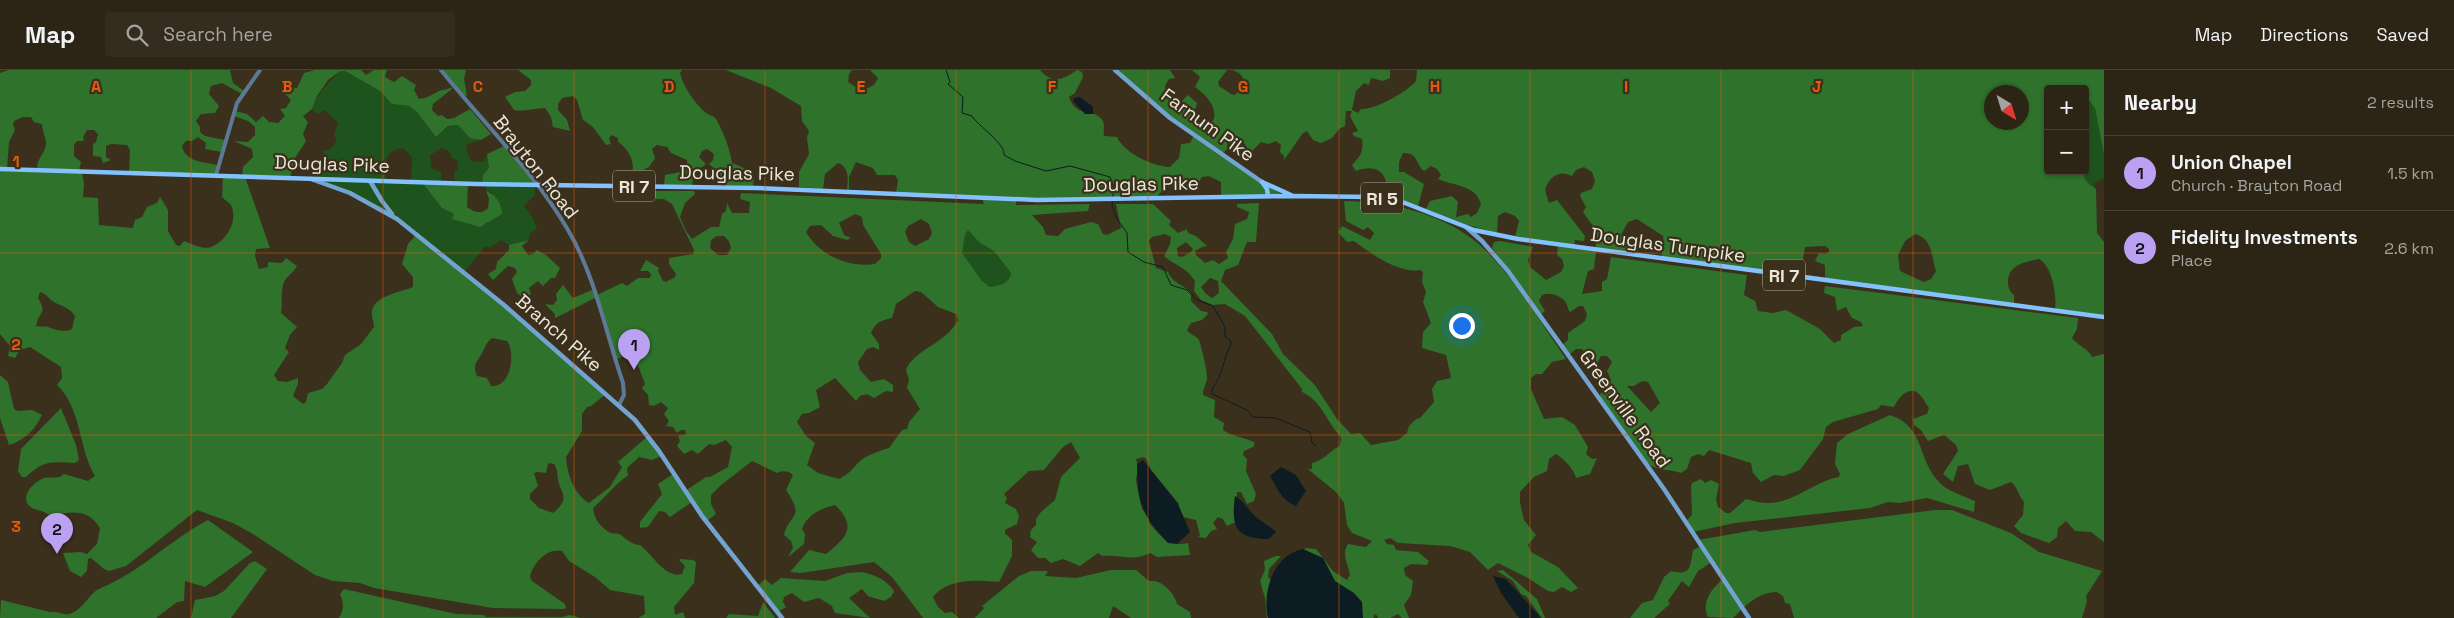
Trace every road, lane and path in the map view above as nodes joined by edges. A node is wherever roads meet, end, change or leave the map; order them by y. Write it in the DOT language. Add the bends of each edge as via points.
graph roads {
  1 [pos="260,70"];
  2 [pos="441,70"];
  3 [pos="1115,70"];
  4 [pos="0,169"];
  5 [pos="216,175"];
  6 [pos="310,179"];
  7 [pos="370,181"];
  8 [pos="1262,182"];
  9 [pos="538,185"];
  10 [pos="1274,188"];
  11 [pos="1268,196"];
  12 [pos="1275,196"];
  13 [pos="1293,196"];
  14 [pos="397,218"];
  15 [pos="1466,227"];
  16 [pos="2104,317"];
  17 [pos="619,405"];
  18 [pos="782,618"];
  19 [pos="1749,618"];
  1 -- 5 [label="street" via="237,103"];
  2 -- 9 [label="street, Brayton Road"];
  3 -- 8 [label="main road, Farnum Pike / RI 5" via="1163,112"];
  4 -- 5 [label="main road, Douglas Pike / RI 7"];
  5 -- 6 [label="main road, Douglas Pike / RI 7"];
  6 -- 7 [label="main road, Douglas Pike / RI 7"];
  6 -- 14 [label="main road, Branch Pike" via="350,193"];
  7 -- 9 [label="main road, Douglas Pike / RI 7"];
  7 -- 14 [label="main road, Branch Pike"];
  8 -- 10 [label="main road, Farnum Pike / RI 5"];
  8 -- 11 [label="main road, Farnum Pike"];
  9 -- 11 [label="main road, Douglas Pike / RI 7" via="757,188 1037,200"];
  9 -- 17 [label="street, Brayton Road" via="577,245 623,383 624,395"];
  10 -- 12 [label="main road"];
  10 -- 13 [label="main road, Farnum Pike / RI 5"];
  11 -- 12 [label="main road, Douglas Pike / RI 5"];
  12 -- 13 [label="main road, Douglas Pike / RI 5"];
  13 -- 15 [label="main road, Douglas Turnpike / RI 5" via="1391,199"];
  14 -- 17 [label="main road, Branch Pike"];
  15 -- 16 [label="main road, Douglas Turnpike / RI 7" via="1542,243"];
  15 -- 19 [label="main road, Greenville Road / RI 5" via="1482,240 1508,271 1664,489"];
  17 -- 18 [label="main road, Branch Pike" via="648,436 718,537"];
}
